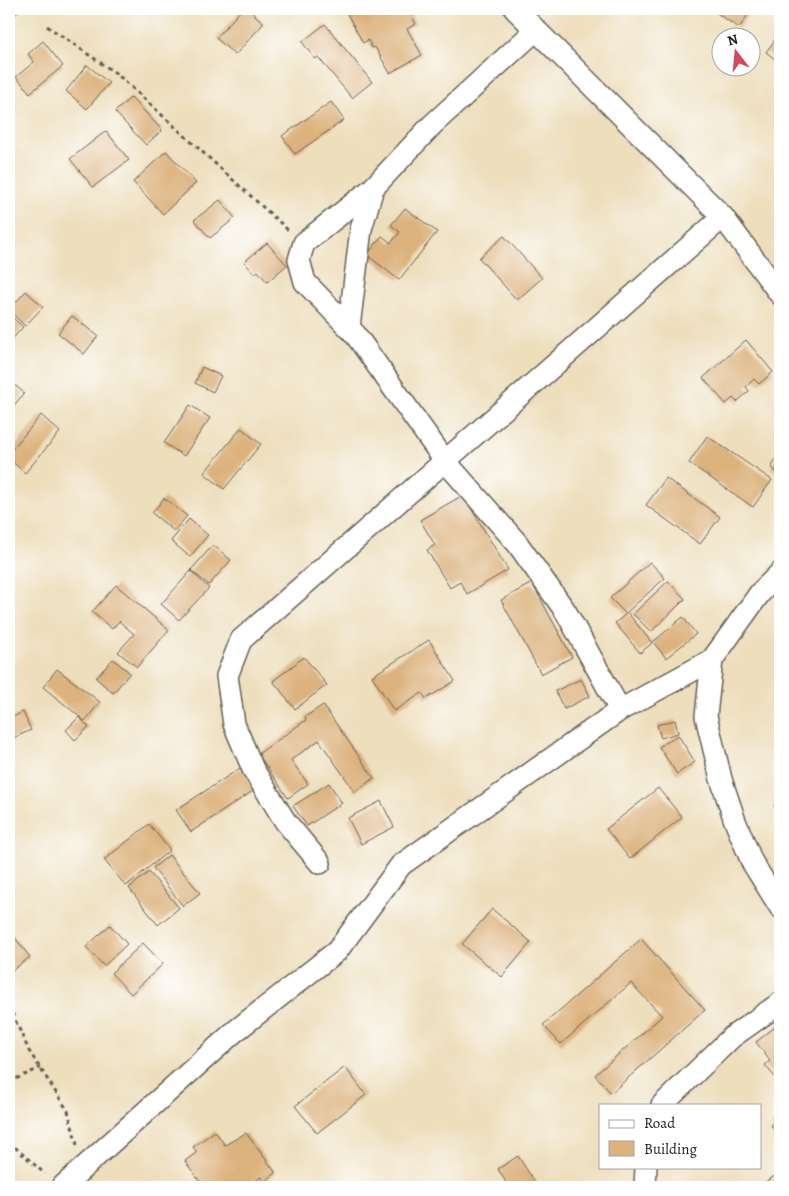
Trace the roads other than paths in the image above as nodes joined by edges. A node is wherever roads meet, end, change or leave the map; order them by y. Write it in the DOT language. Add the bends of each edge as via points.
graph roads {
  1 [pos="515,9"];
  2 [pos="536,30"];
  3 [pos="373,188"];
  4 [pos="723,217"];
  5 [pos="780,294"];
  6 [pos="349,327"];
  7 [pos="445,461"];
  8 [pos="780,572"];
  9 [pos="712,660"];
  10 [pos="620,710"];
  11 [pos="320,863"];
  12 [pos="780,907"];
  13 [pos="780,1003"];
  14 [pos="663,1104"];
  15 [pos="646,1168"];
  16 [pos="55,1182"];
  17 [pos="645,1187"];
  1 -- 2 [label="street"];
  2 -- 3 [label="street" via="432,125"];
  2 -- 4 [label="street"];
  3 -- 6 [label="street" via="361,229"];
  3 -- 6 [label="street" via="304,243 299,260 305,282"];
  4 -- 5 [label="street"];
  4 -- 7 [label="street"];
  6 -- 7 [label="street"];
  7 -- 10 [label="street" via="517,543 566,612"];
  7 -- 11 [label="street" via="241,640 227,676 234,724 253,769 285,821"];
  8 -- 9 [label="street" via="760,593"];
  9 -- 10 [label="street"];
  9 -- 12 [label="street" via="706,716 722,779 752,862"];
  10 -- 16 [label="street" via="401,865 337,951 233,1032 83,1167"];
  13 -- 14 [label="street" via="732,1037"];
  15 -- 17 [label="street"];
}
